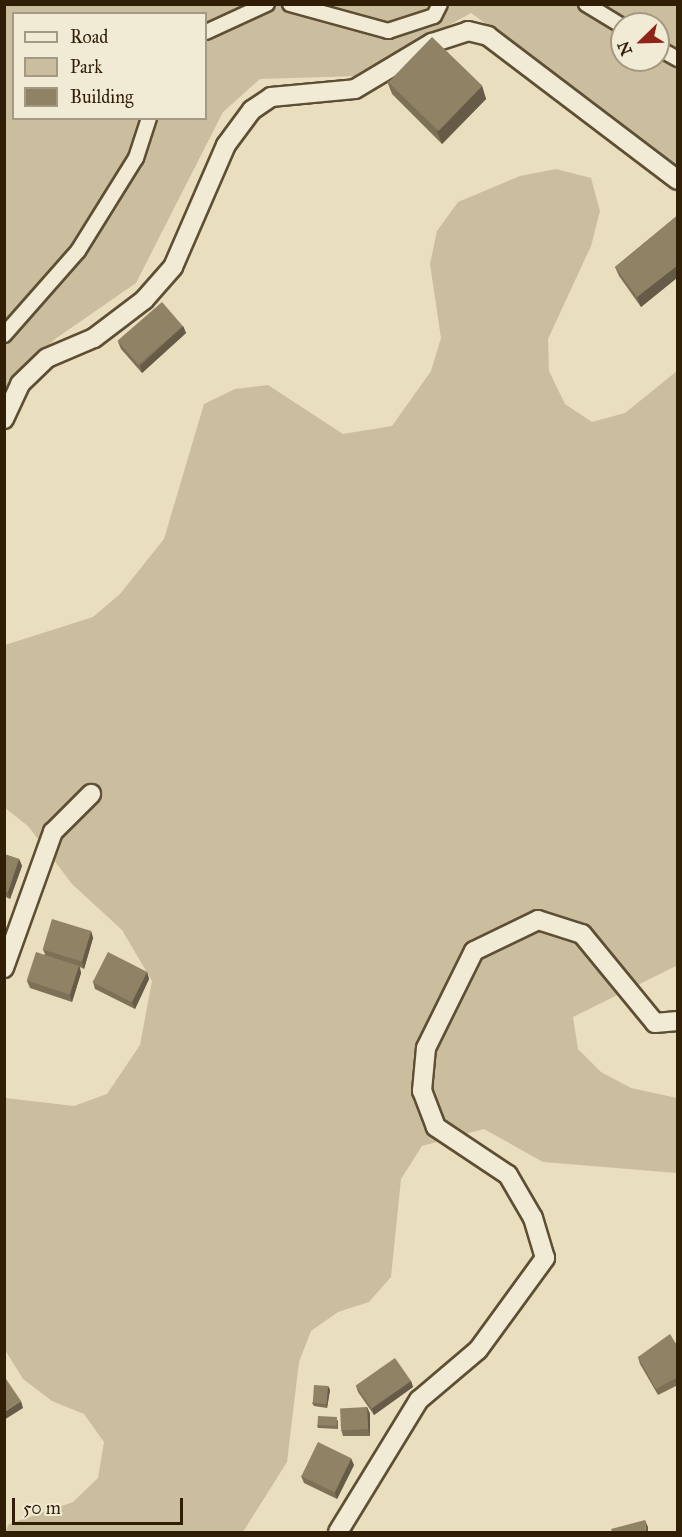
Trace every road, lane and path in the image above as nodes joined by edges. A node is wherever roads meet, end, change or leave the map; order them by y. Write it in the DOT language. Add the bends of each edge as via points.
graph roads {
  1 [pos="267,4"];
  2 [pos="290,4"];
  3 [pos="440,4"];
  4 [pos="585,4"];
  5 [pos="610,19"];
  6 [pos="207,32"];
  7 [pos="148,120"];
  8 [pos="678,180"];
  9 [pos="4,335"];
  10 [pos="4,419"];
  11 [pos="91,794"];
  12 [pos="4,968"];
  13 [pos="678,1021"];
  14 [pos="338,1533"];
  1 -- 6 [label="street"];
  2 -- 3 [label="street" via="388,31 434,16"];
  4 -- 5 [label="street"];
  7 -- 9 [label="street" via="136,158 78,251"];
  8 -- 10 [label="street" via="488,36 468,31 432,43 356,89 271,97 252,110 226,145 173,267 144,300 94,338 47,358 20,384"];
  11 -- 12 [label="street" via="53,832"];
  13 -- 14 [label="street" via="655,1023 582,934 538,920 474,951 426,1048 422,1091 436,1127 508,1175 532,1218 545,1258 478,1350 419,1400"];
}
